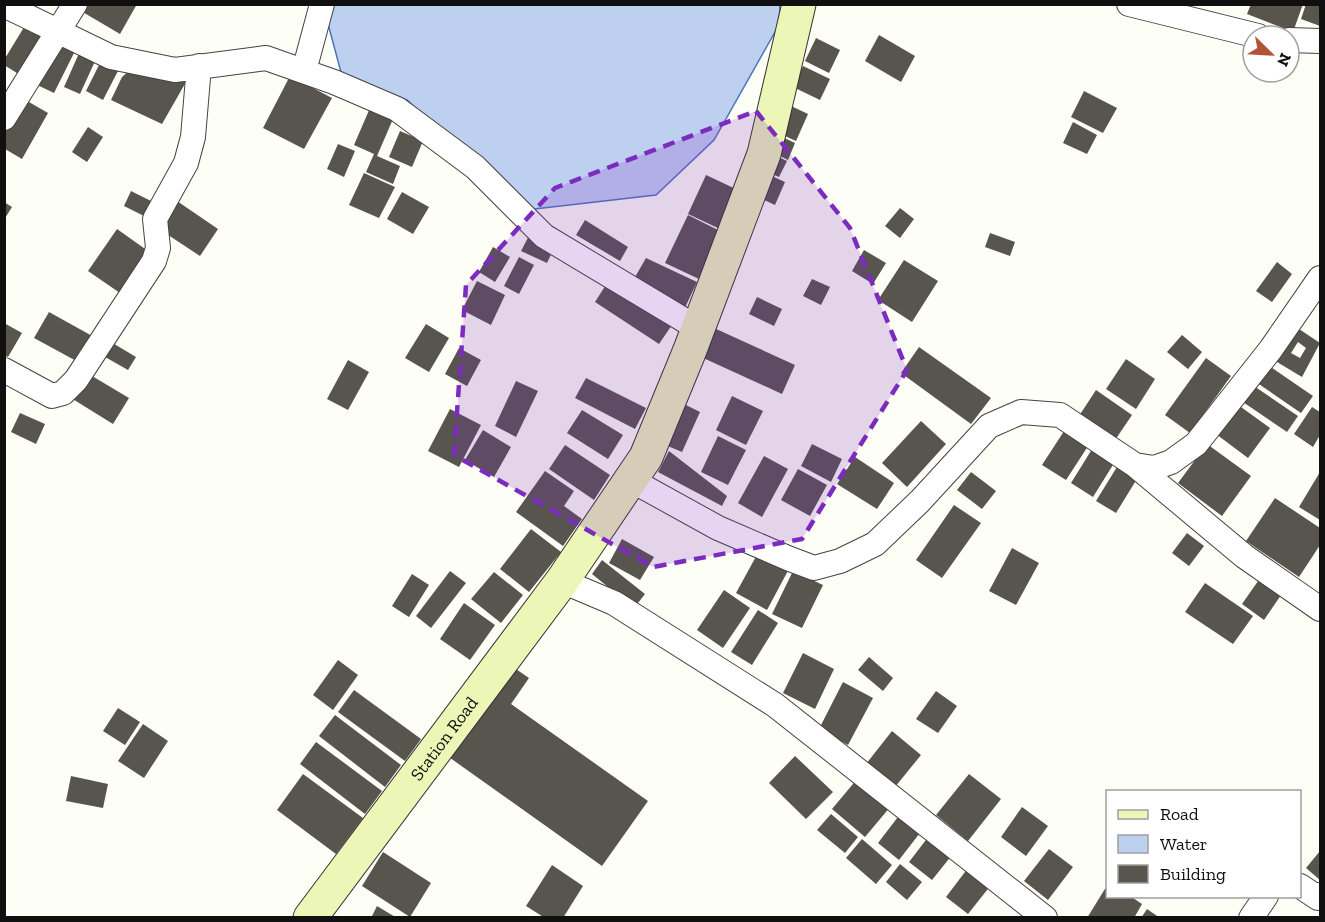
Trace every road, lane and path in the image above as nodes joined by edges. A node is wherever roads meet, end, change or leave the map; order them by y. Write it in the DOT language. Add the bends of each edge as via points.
graph roads {
  1 [pos="75,4"];
  2 [pos="322,4"];
  3 [pos="799,4"];
  4 [pos="1129,4"];
  5 [pos="4,5"];
  6 [pos="57,31"];
  7 [pos="1241,32"];
  8 [pos="1301,40"];
  9 [pos="1320,41"];
  10 [pos="199,66"];
  11 [pos="304,71"];
  12 [pos="4,118"];
  13 [pos="1320,278"];
  14 [pos="699,329"];
  15 [pos="4,370"];
  16 [pos="1136,465"];
  17 [pos="631,480"];
  18 [pos="569,570"];
  19 [pos="1320,609"];
  20 [pos="1301,887"];
  21 [pos="1320,895"];
  22 [pos="1265,898"];
  23 [pos="310,918"];
  24 [pos="1044,918"];
  25 [pos="1251,918"];
  1 -- 6 [label="street"];
  2 -- 11 [label="street"];
  3 -- 14 [label="main road, Station Road" via="764,154"];
  4 -- 7 [label="street"];
  5 -- 6 [label="street"];
  6 -- 10 [label="street" via="111,57 175,70"];
  6 -- 12 [label="street"];
  8 -- 9 [label="street"];
  10 -- 11 [label="street" via="266,58"];
  10 -- 15 [label="street" via="193,138 186,163 154,219 158,248 154,261 76,380 63,393 52,396"];
  11 -- 14 [label="street" via="397,109 475,167 544,236"];
  13 -- 16 [label="street" via="1196,444 1171,462 1154,468"];
  14 -- 17 [label="main road, Station Road" via="646,457"];
  16 -- 17 [label="street" via="1060,415 1021,412 989,426 875,544 840,561 814,568 718,528"];
  16 -- 19 [label="street" via="1244,556"];
  17 -- 18 [label="main road, Station Road"];
  18 -- 23 [label="main road, Station Road"];
  18 -- 24 [label="street" via="775,705"];
  20 -- 21 [label="street" via="1318,898"];
  22 -- 25 [label="street"];
}
